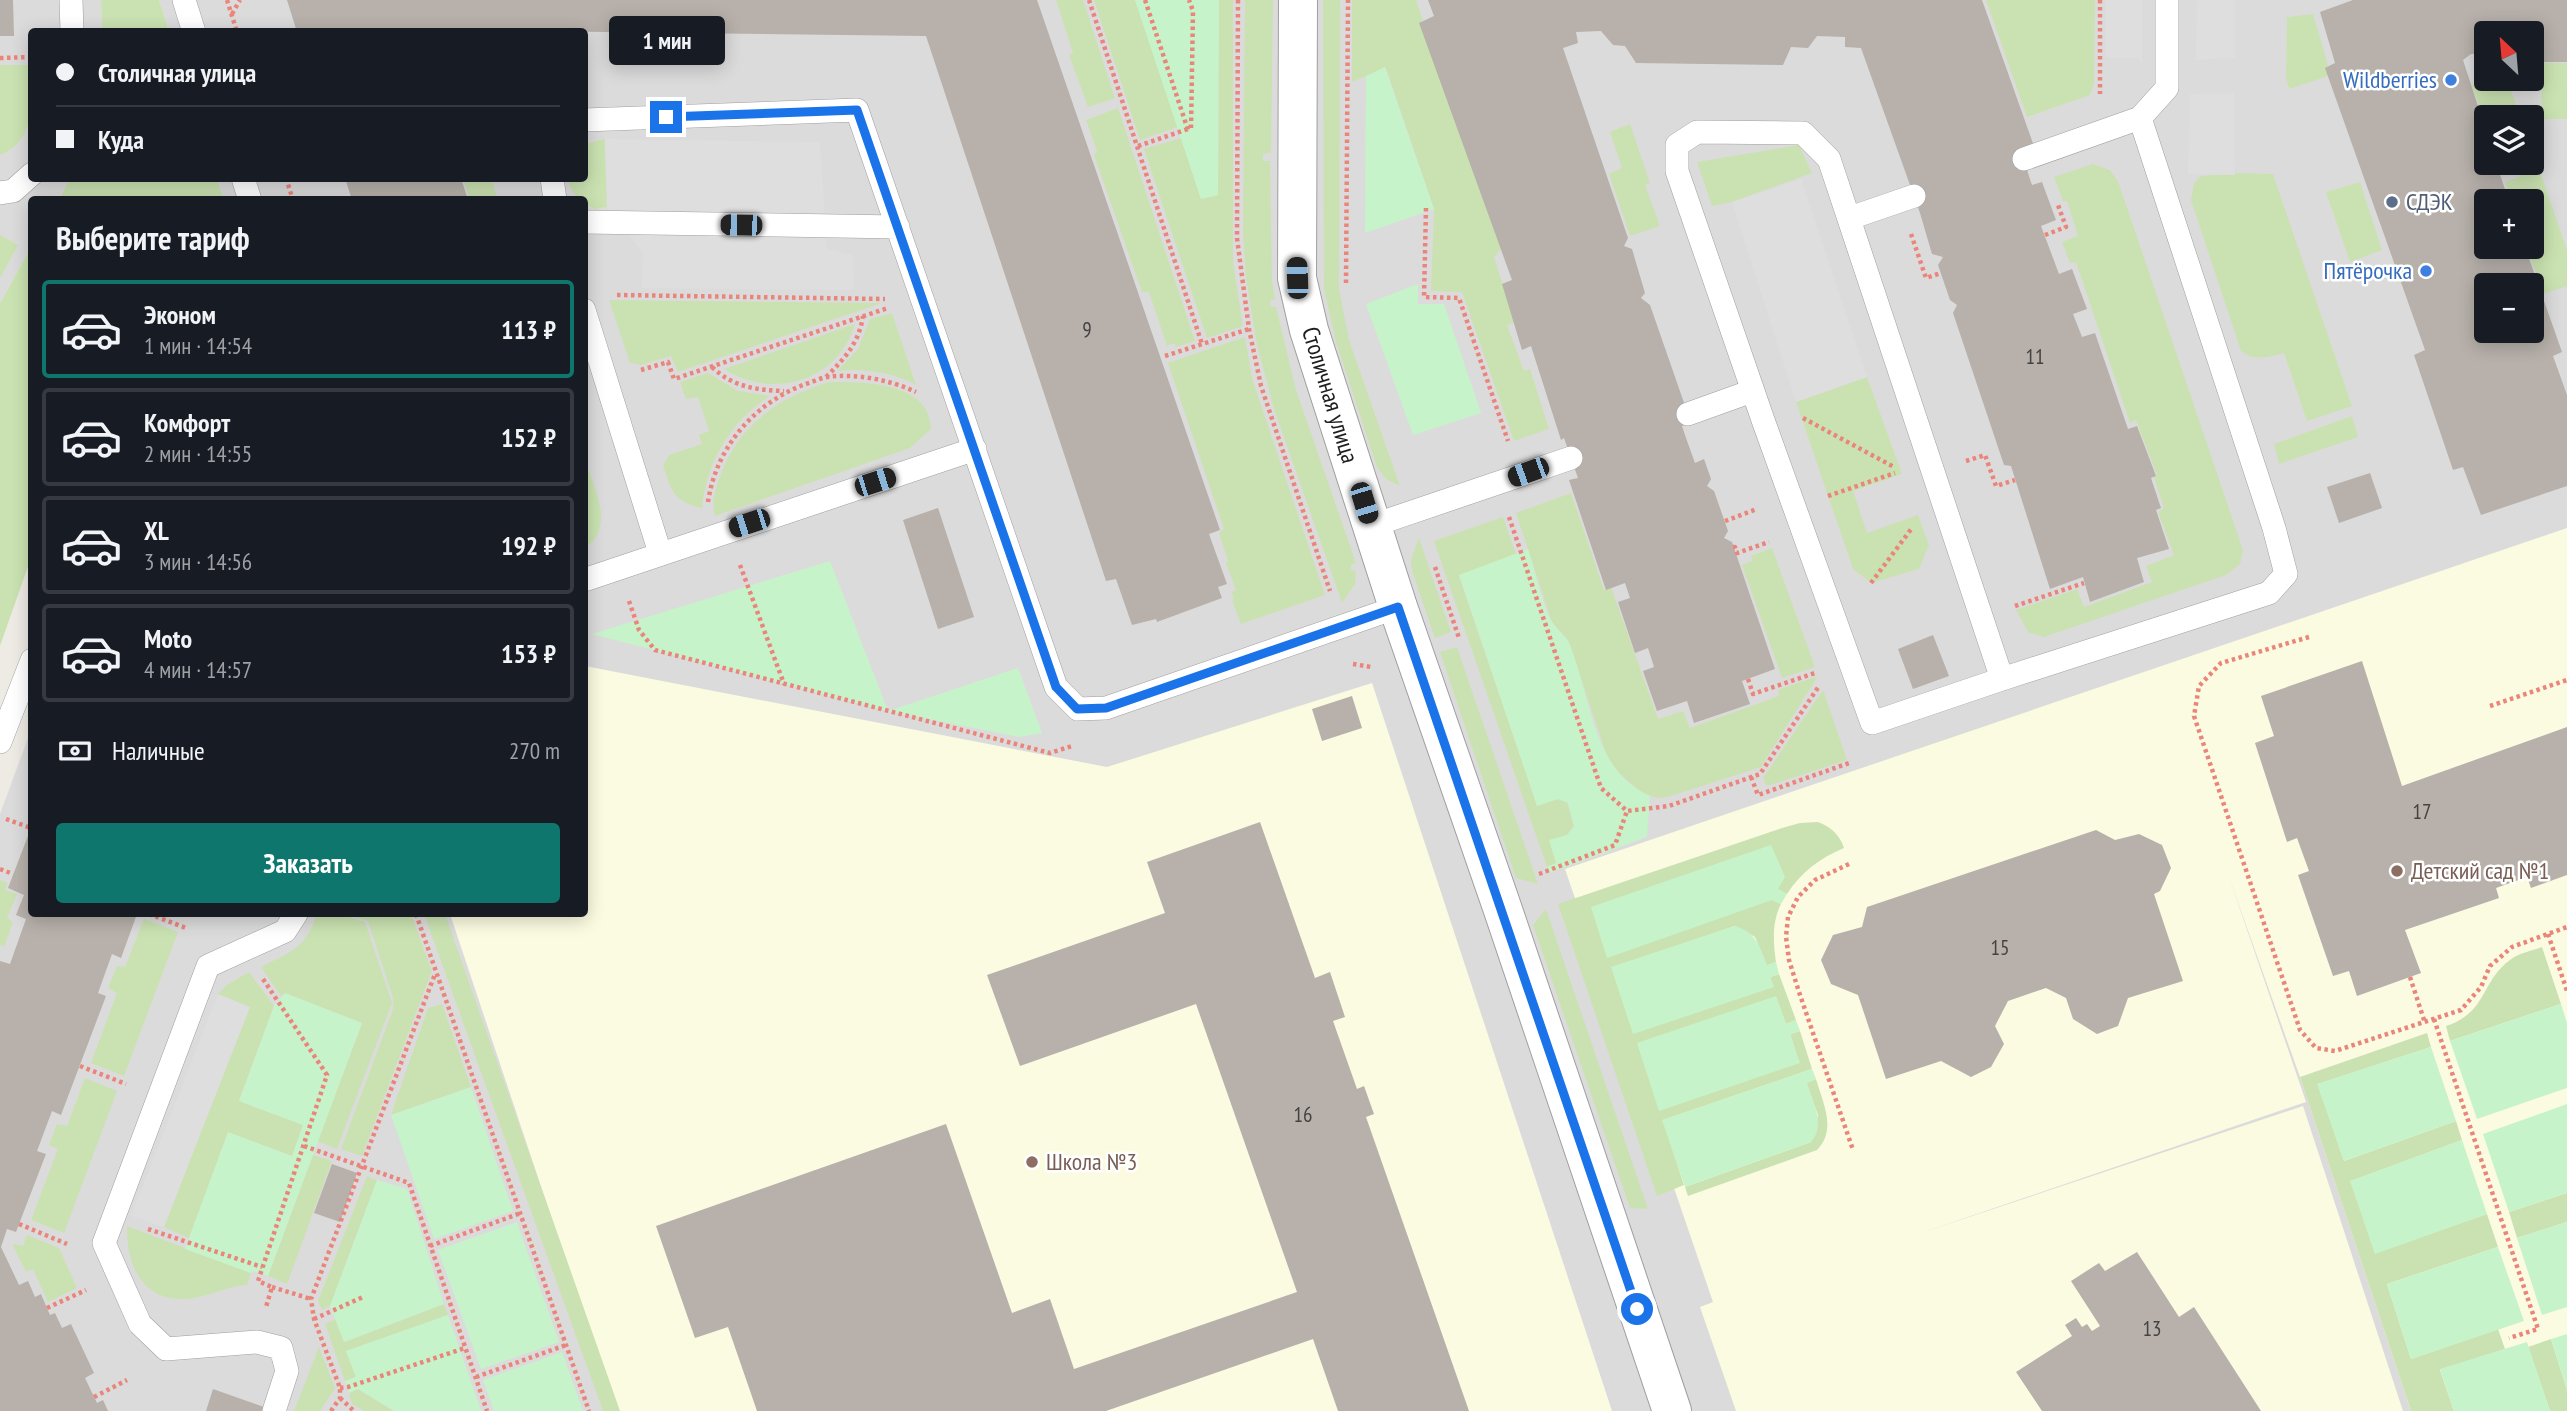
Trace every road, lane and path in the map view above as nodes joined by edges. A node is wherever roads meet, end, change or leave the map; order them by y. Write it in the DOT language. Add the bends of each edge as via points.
graph roads {
  1 [pos="71,0"];
  2 [pos="184,0"];
  3 [pos="227,0"];
  4 [pos="240,0"];
  5 [pos="1089,0"];
  6 [pos="1145,0"];
  7 [pos="1189,0"];
  8 [pos="1298,0"];
  9 [pos="1348,0"];
  10 [pos="2100,0"];
  11 [pos="2167,0"];
  12 [pos="232,15"];
  13 [pos="72,28"];
  14 [pos="193,28"];
  15 [pos="236,28"];
  16 [pos="28,57"];
  17 [pos="0,58"];
  18 [pos="2100,97"];
  19 [pos="2140,118"];
  20 [pos="588,120"];
  21 [pos="1188,130"];
  22 [pos="1138,146"];
  23 [pos="2024,159"];
  24 [pos="28,178"];
  25 [pos="0,193"];
  26 [pos="1914,196"];
  27 [pos="2058,205"];
  28 [pos="1426,208"];
  29 [pos="1850,218"];
  30 [pos="588,222"];
  31 [pos="898,227"];
  32 [pos="2045,235"];
  33 [pos="1917,251"];
  34 [pos="1941,273"];
  35 [pos="603,295"];
  36 [pos="1348,296"];
  37 [pos="892,299"];
  38 [pos="895,306"];
  39 [pos="863,316"];
  40 [pos="588,323"];
  41 [pos="1249,329"];
  42 [pos="1202,345"];
  43 [pos="1165,356"];
  44 [pos="711,367"];
  45 [pos="633,369"];
  46 [pos="826,377"];
  47 [pos="920,383"];
  48 [pos="786,391"];
  49 [pos="1752,391"];
  50 [pos="1688,414"];
  51 [pos="1802,418"];
  52 [pos="975,449"];
  53 [pos="1511,449"];
  54 [pos="1571,458"];
  55 [pos="1962,463"];
  56 [pos="2015,480"];
  57 [pos="1828,496"];
  58 [pos="708,506"];
  59 [pos="1507,509"];
  60 [pos="1748,512"];
  61 [pos="1919,519"];
  62 [pos="1725,520"];
  63 [pos="1371,526"];
  64 [pos="1776,540"];
  65 [pos="1733,547"];
  66 [pos="660,553"];
  67 [pos="739,561"];
  68 [pos="619,569"];
  69 [pos="588,579"];
  70 [pos="1871,583"];
  71 [pos="2084,583"];
  72 [pos="1398,607"];
  73 [pos="2011,607"];
  74 [pos="2309,637"];
  75 [pos="1343,667"];
  76 [pos="1380,669"];
  77 [pos="28,670"];
  78 [pos="1822,670"];
  79 [pos="1824,678"];
  80 [pos="1748,679"];
  81 [pos="2002,679"];
  82 [pos="2567,680"];
  83 [pos="783,684"];
  84 [pos="2490,706"];
  85 [pos="0,742"];
  86 [pos="1076,745"];
  87 [pos="1852,762"];
  88 [pos="1751,776"];
  89 [pos="1627,811"];
  90 [pos="6,819"];
  91 [pos="28,827"];
  92 [pos="1849,864"];
  93 [pos="0,869"];
  94 [pos="13,874"];
  95 [pos="1539,874"];
  96 [pos="157,917"];
  97 [pos="294,917"];
  98 [pos="417,917"];
  99 [pos="2567,927"];
  100 [pos="186,928"];
  101 [pos="2547,934"];
  102 [pos="245,951"];
  103 [pos="436,972"];
  104 [pos="2410,977"];
  105 [pos="2567,992"];
  106 [pos="2434,1019"];
  107 [pos="2425,1023"];
  108 [pos="80,1066"];
  109 [pos="126,1085"];
  110 [pos="304,1146"];
  111 [pos="1853,1150"];
  112 [pos="363,1167"];
  113 [pos="521,1213"];
  114 [pos="114,1217"];
  115 [pos="19,1224"];
  116 [pos="67,1244"];
  117 [pos="430,1246"];
  118 [pos="262,1267"];
  119 [pos="272,1287"];
  120 [pos="87,1289"];
  121 [pos="363,1297"];
  122 [pos="311,1299"];
  123 [pos="47,1308"];
  124 [pos="314,1319"];
  125 [pos="2509,1338"];
  126 [pos="257,1342"];
  127 [pos="566,1345"];
  128 [pos="465,1348"];
  129 [pos="476,1377"];
  130 [pos="127,1381"];
  131 [pos="340,1388"];
  132 [pos="94,1396"];
  133 [pos="341,1398"];
  134 [pos="274,1411"];
  135 [pos="331,1411"];
  136 [pos="354,1411"];
  137 [pos="487,1411"];
  138 [pos="589,1411"];
  139 [pos="1672,1411"];
  1 -- 13 [label="lane"];
  2 -- 14 [label="lane"];
  3 -- 12 [label="path"];
  4 -- 12 [label="path"];
  5 -- 22 [label="path"];
  6 -- 21 [label="path"];
  7 -- 21 [label="path" via="1193,10"];
  8 -- 63 [label="street, Столичная улица" via="1297,278"];
  9 -- 36 [label="path"];
  10 -- 18 [label="path"];
  11 -- 19 [label="lane" via="2167,88"];
  12 -- 15 [label="path"];
  16 -- 17 [label="path"];
  19 -- 23 [label="lane"];
  19 -- 81 [label="lane" via="2286,574 2269,593"];
  20 -- 31 [label="lane" via="857,110"];
  21 -- 22 [label="path"];
  22 -- 42 [label="path"];
  24 -- 25 [label="lane" via="13,191"];
  26 -- 29 [label="lane"];
  27 -- 32 [label="path" via="2066,227"];
  28 -- 53 [label="path" via="1424,298 1459,298"];
  29 -- 49 [label="lane" via="1829,159 1803,133 1697,132 1677,145 1677,171"];
  29 -- 81 [label="lane"];
  30 -- 31 [label="lane"];
  31 -- 52 [label="lane"];
  33 -- 34 [label="path" via="1926,278"];
  35 -- 37 [label="path"];
  38 -- 39 [label="path"];
  39 -- 44 [label="path"];
  39 -- 46 [label="path" via="855,343"];
  40 -- 66 [label="lane"];
  41 -- 42 [label="path"];
  42 -- 43 [label="path"];
  44 -- 45 [label="path" via="674,379 668,362"];
  44 -- 48 [label="path" via="748,388"];
  46 -- 47 [label="path" via="875,379 924,396"];
  46 -- 48 [label="path"];
  48 -- 58 [label="path" via="729,444"];
  49 -- 50 [label="lane"];
  49 -- 81 [label="lane" via="1872,723"];
  51 -- 57 [label="path" via="1901,471"];
  52 -- 66 [label="lane"];
  52 -- 72 [label="lane" via="1056,687 1077,709 1106,708"];
  54 -- 63 [label="lane"];
  55 -- 56 [label="path" via="1985,454 1996,486"];
  59 -- 89 [label="path" via="1601,788"];
  60 -- 62 [label="path"];
  61 -- 70 [label="path"];
  63 -- 72 [label="street, Столичная улица"];
  64 -- 65 [label="path" via="1737,554"];
  66 -- 68 [label="lane"];
  67 -- 83 [label="path"];
  68 -- 69 [label="lane"];
  68 -- 83 [label="path" via="639,631 654,650"];
  71 -- 73 [label="path"];
  72 -- 139 [label="street, Столичная улица"];
  74 -- 107 [label="path" via="2221,663 2199,686 2194,716 2300,1030 2316,1048 2335,1051"];
  75 -- 76 [label="path" via="1357,663"];
  77 -- 85 [label="lane"];
  78 -- 80 [label="path" via="1753,694"];
  79 -- 88 [label="path" via="1760,774"];
  82 -- 84 [label="path"];
  83 -- 86 [label="path" via="1050,753"];
  87 -- 88 [label="path" via="1758,795"];
  88 -- 89 [label="path" via="1669,806"];
  89 -- 95 [label="path" via="1615,845"];
  90 -- 91 [label="path"];
  92 -- 111 [label="path" via="1815,880 1798,897 1788,917 1786,937 1799,992"];
  93 -- 94 [label="path"];
  96 -- 100 [label="path"];
  97 -- 102 [label="lane" via="285,930"];
  98 -- 103 [label="path"];
  99 -- 101 [label="path"];
  101 -- 105 [label="path"];
  101 -- 106 [label="path" via="2512,947 2490,966 2481,987 2462,1010"];
  102 -- 110 [label="path" via="327,1075"];
  102 -- 114 [label="lane" via="208,966"];
  103 -- 112 [label="path"];
  103 -- 113 [label="path"];
  104 -- 107 [label="path"];
  106 -- 107 [label="path"];
  106 -- 125 [label="path" via="2538,1329"];
  108 -- 109 [label="path"];
  110 -- 112 [label="path"];
  110 -- 118 [label="path"];
  112 -- 117 [label="path" via="409,1183"];
  112 -- 122 [label="path"];
  113 -- 117 [label="path"];
  113 -- 127 [label="path"];
  114 -- 118 [label="path"];
  114 -- 126 [label="lane" via="104,1243 140,1324 166,1349"];
  115 -- 116 [label="path"];
  117 -- 128 [label="path"];
  118 -- 119 [label="path" via="258,1281"];
  119 -- 122 [label="path"];
  119 -- 126 [label="path"];
  120 -- 123 [label="path"];
  121 -- 124 [label="path"];
  122 -- 124 [label="path"];
  124 -- 131 [label="path"];
  126 -- 134 [label="lane" via="281,1348 287,1371"];
  127 -- 129 [label="path"];
  127 -- 138 [label="path"];
  128 -- 129 [label="path"];
  128 -- 131 [label="path"];
  129 -- 137 [label="path"];
  130 -- 132 [label="path"];
  131 -- 133 [label="path"];
  133 -- 135 [label="path"];
  133 -- 136 [label="path"];
}
